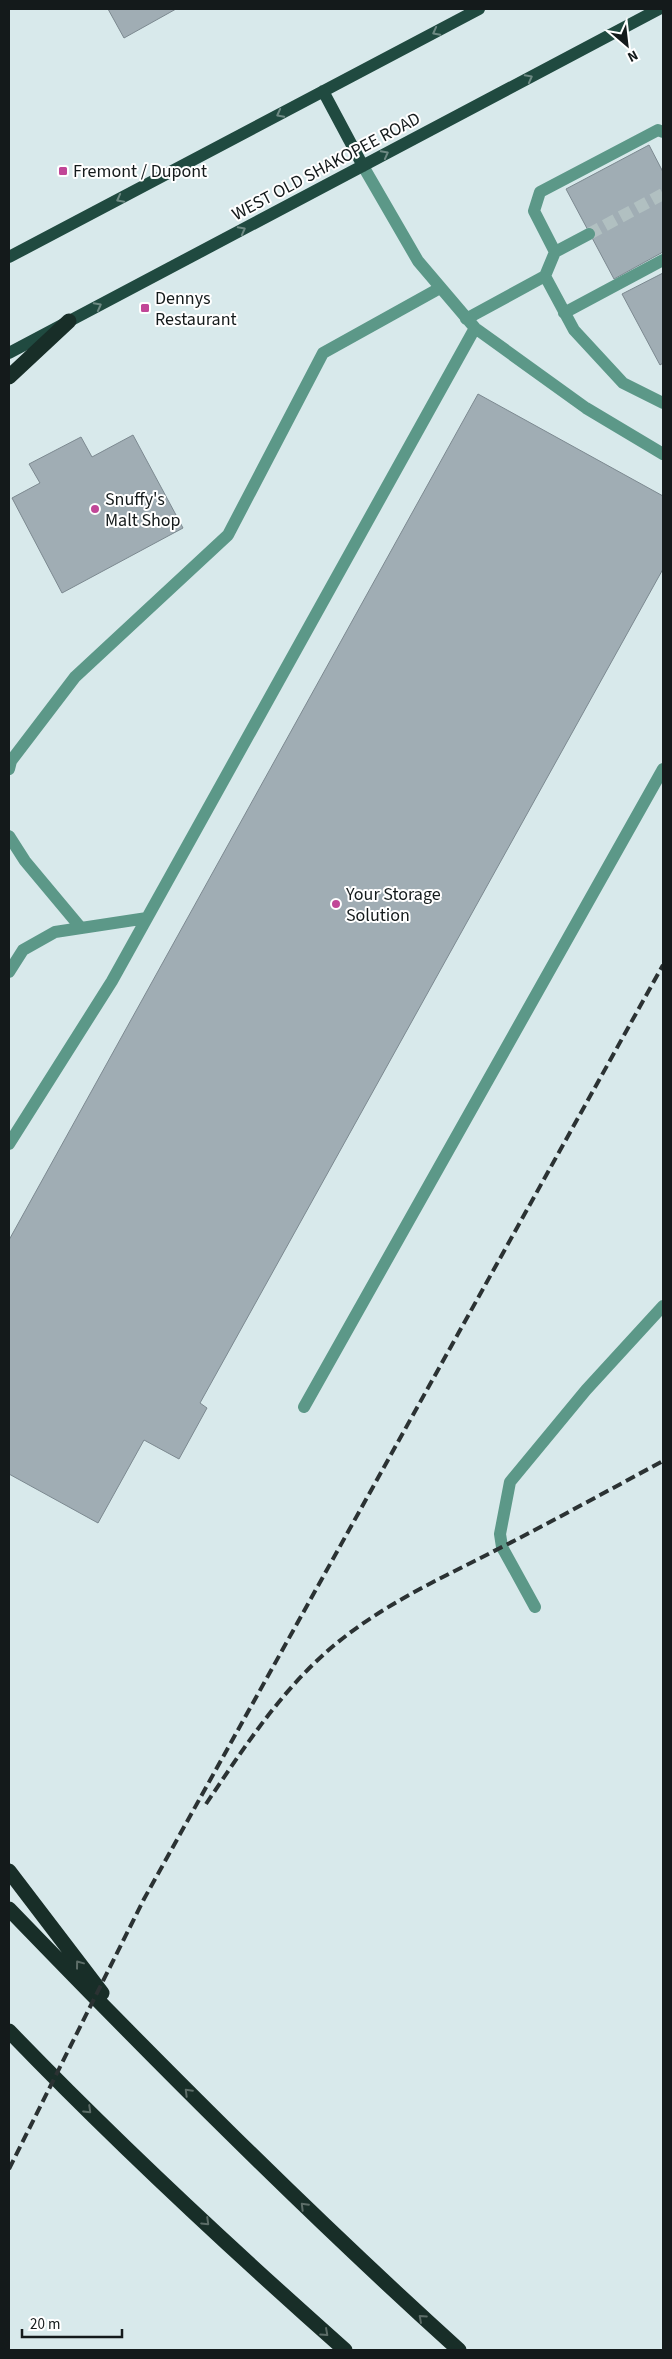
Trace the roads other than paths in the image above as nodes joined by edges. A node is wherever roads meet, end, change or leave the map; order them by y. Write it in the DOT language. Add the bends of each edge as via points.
graph roads {
  1 [pos="479,9"];
  2 [pos="659,9"];
  3 [pos="323,91"];
  4 [pos="663,132"];
  5 [pos="363,166"];
  6 [pos="589,234"];
  7 [pos="555,252"];
  8 [pos="9,257"];
  9 [pos="663,260"];
  10 [pos="545,276"];
  11 [pos="440,288"];
  12 [pos="564,313"];
  13 [pos="69,322"];
  14 [pos="470,324"];
  15 [pos="9,353"];
  16 [pos="9,377"];
  17 [pos="663,403"];
  18 [pos="663,454"];
  19 [pos="9,769"];
  20 [pos="663,769"];
  21 [pos="9,836"];
  22 [pos="147,918"];
  23 [pos="81,928"];
  24 [pos="9,972"];
  25 [pos="9,1144"];
  26 [pos="663,1306"];
  27 [pos="304,1407"];
  28 [pos="535,1607"];
  29 [pos="9,1871"];
  30 [pos="9,1909"];
  31 [pos="9,2031"];
  32 [pos="9,2042"];
  33 [pos="140,2044"];
  34 [pos="53,2076"];
  35 [pos="344,2350"];
  36 [pos="459,2350"];
  1 -- 3 [label="main road, one-way"];
  5 -- 2 [label="main road, WEST OLD SHAKOPEE ROAD, one-way"];
  3 -- 5 [label="main road"];
  3 -- 8 [label="main road, one-way"];
  4 -- 7 [label="lane" via="658,130 540,192 534,211"];
  5 -- 11 [label="lane" via="418,261"];
  13 -- 5 [label="main road, WEST OLD SHAKOPEE ROAD, one-way"];
  6 -- 7 [label="lane"];
  7 -- 10 [label="lane"];
  9 -- 12 [label="lane"];
  10 -- 12 [label="lane"];
  10 -- 14 [label="lane"];
  11 -- 14 [label="lane"];
  11 -- 19 [label="lane" via="323,353 228,535 75,677 11,761"];
  12 -- 17 [label="lane" via="574,330 623,383"];
  13 -- 15 [label="main road, WEST OLD SHAKOPEE ROAD"];
  13 -- 16 [label="highway"];
  14 -- 18 [label="lane" via="586,408"];
  14 -- 22 [label="lane"];
  20 -- 27 [label="lane"];
  21 -- 23 [label="lane" via="25,861"];
  22 -- 23 [label="lane"];
  22 -- 25 [label="lane" via="112,981"];
  23 -- 24 [label="lane" via="55,932 23,950"];
  26 -- 28 [label="lane" via="586,1390 510,1482 500,1534 502,1547"];
  33 -- 29 [label="highway, one-way"];
  30 -- 33 [label="highway"];
  31 -- 34 [label="highway"];
  32 -- 34 [label="highway"];
  36 -- 33 [label="highway, one-way" via="356,2258"];
  34 -- 35 [label="highway, one-way"];
}
